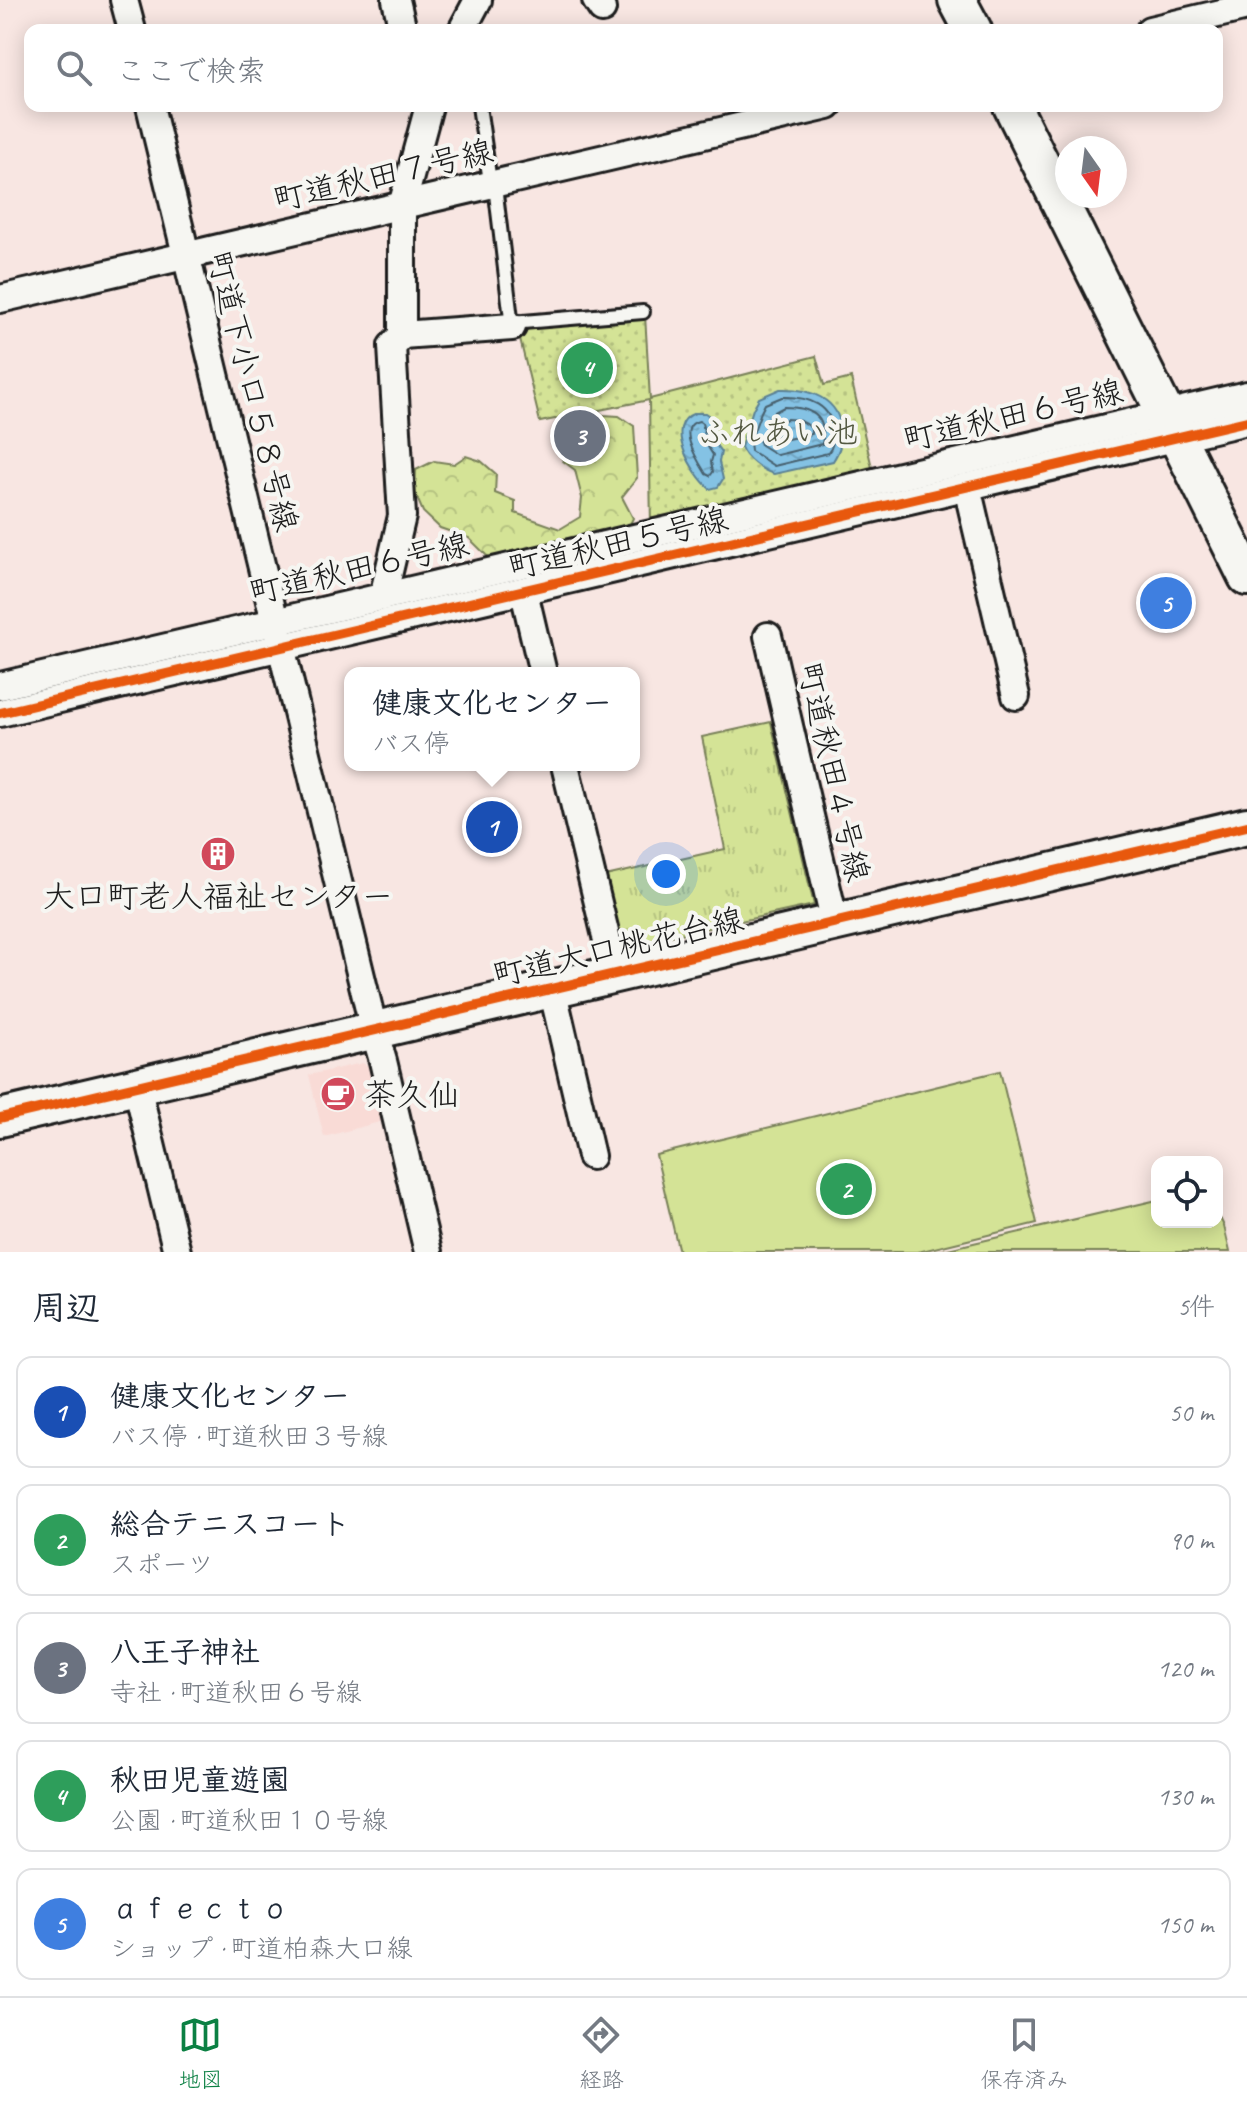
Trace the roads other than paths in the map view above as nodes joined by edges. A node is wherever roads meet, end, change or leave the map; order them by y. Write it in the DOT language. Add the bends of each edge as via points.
graph roads {
  1 [pos="124,0"];
  2 [pos="396,0"];
  3 [pos="478,0"];
  4 [pos="957,0"];
  5 [pos="1247,7"];
  6 [pos="130,24"];
  7 [pos="402,24"];
  8 [pos="465,24"];
  9 [pos="970,24"];
  10 [pos="1175,24"];
  11 [pos="151,112"];
  12 [pos="427,112"];
  13 [pos="480,112"];
  14 [pos="802,112"];
  15 [pos="1015,112"];
  16 [pos="492,184"];
  17 [pos="402,206"];
  18 [pos="186,256"];
  19 [pos="0,299"];
  20 [pos="643,312"];
  21 [pos="512,325"];
  22 [pos="402,335"];
  23 [pos="1247,395"];
  24 [pos="1247,421"];
  25 [pos="1171,426"];
  26 [pos="967,487"];
  27 [pos="1247,577"];
  28 [pos="524,592"];
  29 [pos="383,597"];
  30 [pos="274,622"];
  31 [pos="768,636"];
  32 [pos="280,648"];
  33 [pos="542,667"];
  34 [pos="0,686"];
  35 [pos="1016,696"];
  36 [pos="0,713"];
  37 [pos="566,771"];
  38 [pos="1247,826"];
  39 [pos="835,923"];
  40 [pos="615,974"];
  41 [pos="552,988"];
  42 [pos="374,1030"];
  43 [pos="137,1086"];
  44 [pos="0,1118"];
  45 [pos="591,1156"];
  46 [pos="177,1252"];
  47 [pos="428,1252"];
  1 -- 6 [label="street"];
  2 -- 7 [label="street"];
  3 -- 8 [label="street"];
  4 -- 9 [label="street"];
  5 -- 10 [label="street"];
  11 -- 18 [label="street, 町道下小口５８号線"];
  12 -- 17 [label="street"];
  13 -- 16 [label="lane"];
  14 -- 16 [label="street, 町道秋田７号線"];
  15 -- 25 [label="street"];
  16 -- 17 [label="street, 町道秋田７号線"];
  16 -- 21 [label="lane"];
  17 -- 18 [label="street, 町道秋田７号線"];
  17 -- 22 [label="street"];
  18 -- 19 [label="street, 町道秋田７号線"];
  18 -- 30 [label="street, 町道下小口５８号線"];
  20 -- 21 [label="lane"];
  21 -- 22 [label="street"];
  22 -- 29 [label="street" via="392,346 402,516"];
  23 -- 25 [label="street, 町道秋田６号線"];
  24 -- 25 [label="street, 町道秋田５号線"];
  25 -- 26 [label="street, 町道秋田５号線"];
  25 -- 27 [label="street"];
  25 -- 29 [label="street, 町道秋田６号線"];
  26 -- 28 [label="street, 町道秋田５号線"];
  26 -- 35 [label="street"];
  28 -- 32 [label="street, 町道秋田５号線"];
  28 -- 33 [label="street"];
  29 -- 30 [label="street, 町道秋田６号線"];
  30 -- 32 [label="street, 町道下小口５８号線"];
  30 -- 34 [label="street, 町道秋田６号線"];
  31 -- 39 [label="street, 町道秋田４号線"];
  32 -- 36 [label="street, 町道秋田５号線"];
  32 -- 42 [label="street, 町道下小口５８号線"];
  37 -- 40 [label="street"];
  38 -- 39 [label="street, 町道大口桃花台線"];
  39 -- 40 [label="street, 町道大口桃花台線"];
  40 -- 41 [label="street, 町道大口桃花台線"];
  41 -- 42 [label="street, 町道大口桃花台線"];
  41 -- 45 [label="street"];
  42 -- 43 [label="street, 町道大口桃花台線"];
  42 -- 47 [label="street, 町道下小口５８号線"];
  43 -- 44 [label="street, 町道大口桃花台線"];
  43 -- 46 [label="street"];
}
